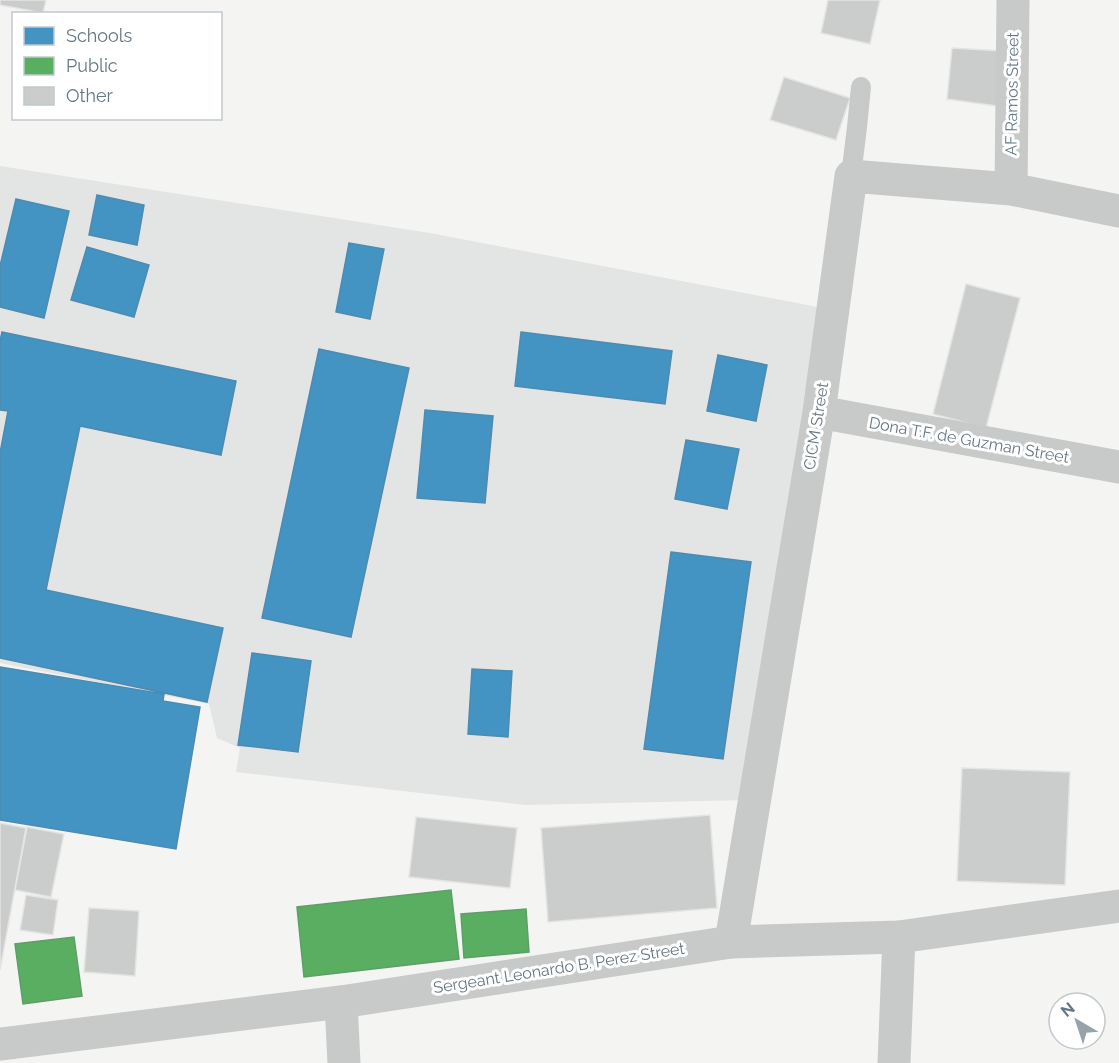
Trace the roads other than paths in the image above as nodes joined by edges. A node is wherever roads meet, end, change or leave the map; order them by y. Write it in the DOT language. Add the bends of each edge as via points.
graph roads {
  1 [pos="1013,0"];
  2 [pos="861,87"];
  3 [pos="851,176"];
  4 [pos="1011,189"];
  5 [pos="1119,211"];
  6 [pos="819,412"];
  7 [pos="1119,467"];
  8 [pos="1119,906"];
  9 [pos="899,937"];
  10 [pos="731,942"];
  11 [pos="341,1002"];
  12 [pos="0,1044"];
  13 [pos="344,1063"];
  14 [pos="894,1063"];
  1 -- 4 [label="street, AF Ramos Street"];
  2 -- 3 [label="lane"];
  3 -- 4 [label="street"];
  3 -- 6 [label="street, CICM Street"];
  4 -- 5 [label="street"];
  6 -- 7 [label="street, Dona T.F. de Guzman Street"];
  6 -- 10 [label="street, CICM Street"];
  8 -- 9 [label="street, Sergeant Leonardo B. Perez Street"];
  9 -- 10 [label="street, Sergeant Leonardo B. Perez Street"];
  9 -- 14 [label="street"];
  10 -- 11 [label="street, Sergeant Leonardo B. Perez Street"];
  11 -- 12 [label="street, Sergeant Leonardo B. Perez Street"];
  11 -- 13 [label="street"];
}
